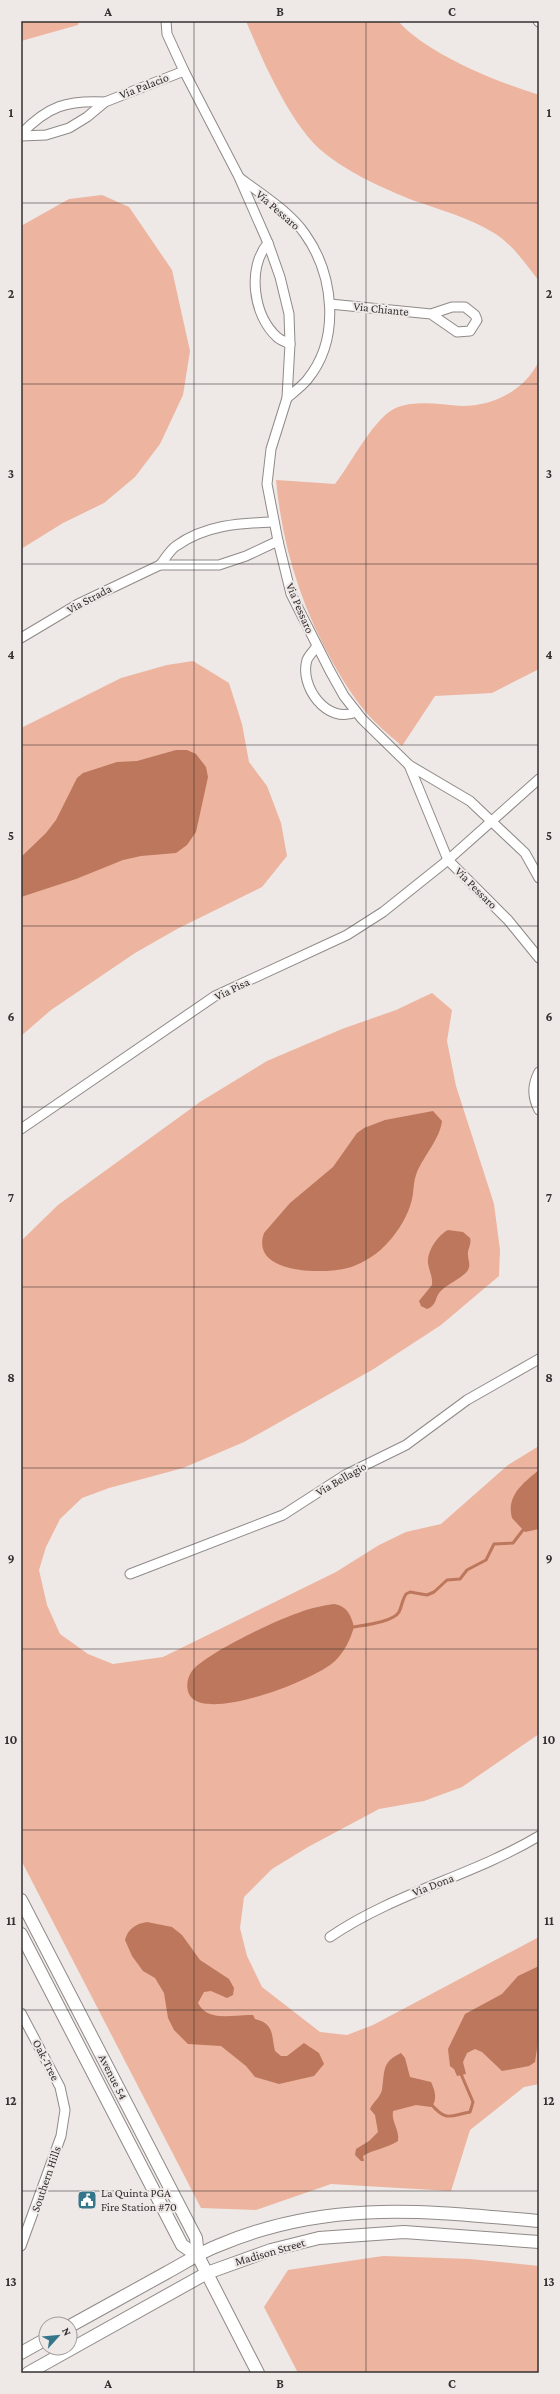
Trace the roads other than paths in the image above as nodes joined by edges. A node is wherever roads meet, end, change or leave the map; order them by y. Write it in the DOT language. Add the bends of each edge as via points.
graph roads {
  1 [pos="166,21"];
  2 [pos="184,71"];
  3 [pos="105,102"];
  4 [pos="21,135"];
  5 [pos="239,177"];
  6 [pos="268,244"];
  7 [pos="330,304"];
  8 [pos="431,314"];
  9 [pos="290,344"];
  10 [pos="287,398"];
  11 [pos="274,522"];
  12 [pos="278,541"];
  13 [pos="160,565"];
  14 [pos="21,638"];
  15 [pos="316,647"];
  16 [pos="356,712"];
  17 [pos="409,765"];
  18 [pos="539,779"];
  19 [pos="492,821"];
  20 [pos="448,860"];
  21 [pos="539,878"];
  22 [pos="539,958"];
  23 [pos="539,1072"];
  24 [pos="539,1110"];
  25 [pos="21,1129"];
  26 [pos="539,1359"];
  27 [pos="130,1574"];
  28 [pos="539,1836"];
  29 [pos="21,1900"];
  30 [pos="21,1934"];
  31 [pos="330,1937"];
  32 [pos="21,2013"];
  33 [pos="64,2110"];
  34 [pos="539,2222"];
  35 [pos="539,2242"];
  36 [pos="21,2246"];
  37 [pos="198,2256"];
  38 [pos="207,2273"];
  39 [pos="78,2322"];
  40 [pos="38,2343"];
  41 [pos="21,2353"];
  42 [pos="28,2373"];
  43 [pos="258,2373"];
  1 -- 2 [label="street, Via Pessaro" via="167,34"];
  2 -- 3 [label="street, Via Palacio"];
  2 -- 5 [label="street, Via Pessaro"];
  3 -- 4 [label="street, Via Palacio" via="69,128 46,135"];
  3 -- 4 [label="street, Via Palacio" via="79,101 58,105 36,119"];
  5 -- 6 [label="street, Via Pessaro"];
  5 -- 7 [label="street, Via Pessaro" via="281,210 304,233 318,259 329,292"];
  6 -- 9 [label="street, Via Pessaro" via="289,314"];
  6 -- 9 [label="street" via="260,252 256,274 257,300 266,323 277,337"];
  7 -- 8 [label="street, Via Chiante"];
  7 -- 10 [label="street, Via Pessaro" via="328,333 320,358 308,379"];
  9 -- 10 [label="street, Via Pessaro"];
  10 -- 11 [label="street, Via Pessaro" via="271,449 267,484"];
  11 -- 12 [label="street, Via Pessaro"];
  11 -- 13 [label="street, Via Strada" via="231,524 200,532 174,546"];
  12 -- 13 [label="street, Via Strada" via="219,565"];
  12 -- 15 [label="street, Via Pessaro" via="291,594"];
  13 -- 14 [label="street, Via Strada" via="78,604"];
  15 -- 16 [label="street, Via Pessaro"];
  15 -- 16 [label="street" via="308,659 306,669 311,691 323,706 333,712 342,715"];
  16 -- 17 [label="street, Via Pessaro"];
  17 -- 19 [label="street, Via Pessaro" via="470,801"];
  17 -- 20 [label="street, Via Pessaro"];
  18 -- 19 [label="street, Via Pisa"];
  19 -- 20 [label="street, Via Pisa"];
  19 -- 21 [label="street, Via Pessaro" via="525,853"];
  20 -- 22 [label="street, Via Pessaro" via="508,920"];
  20 -- 25 [label="street, Via Pisa" via="383,912 347,935 215,996"];
  23 -- 24 [label="street" via="533,1093"];
  26 -- 27 [label="street, Via Bellagio" via="467,1400 406,1445 345,1475 283,1515"];
  28 -- 31 [label="street, Via Dona" via="456,1876 390,1902 357,1918"];
  29 -- 37 [label="street, Avenue 54" via="196,2238"];
  30 -- 37 [label="street, Avenue 54" via="182,2245"];
  32 -- 33 [label="street, Oak-Tree" via="60,2087"];
  33 -- 36 [label="street, Southern Hills" via="61,2136"];
  34 -- 37 [label="street, Madison Street" via="411,2211 360,2211 315,2217 265,2229 217,2246"];
  35 -- 38 [label="street, Madison Street" via="404,2232 360,2234 319,2238 271,2250"];
  37 -- 38 [label="street, Avenue 54"];
  37 -- 39 [label="street, Madison Street"];
  38 -- 42 [label="street, Madison Street"];
  38 -- 43 [label="street, Avenue 54"];
  40 -- 41 [label="street"];
}
